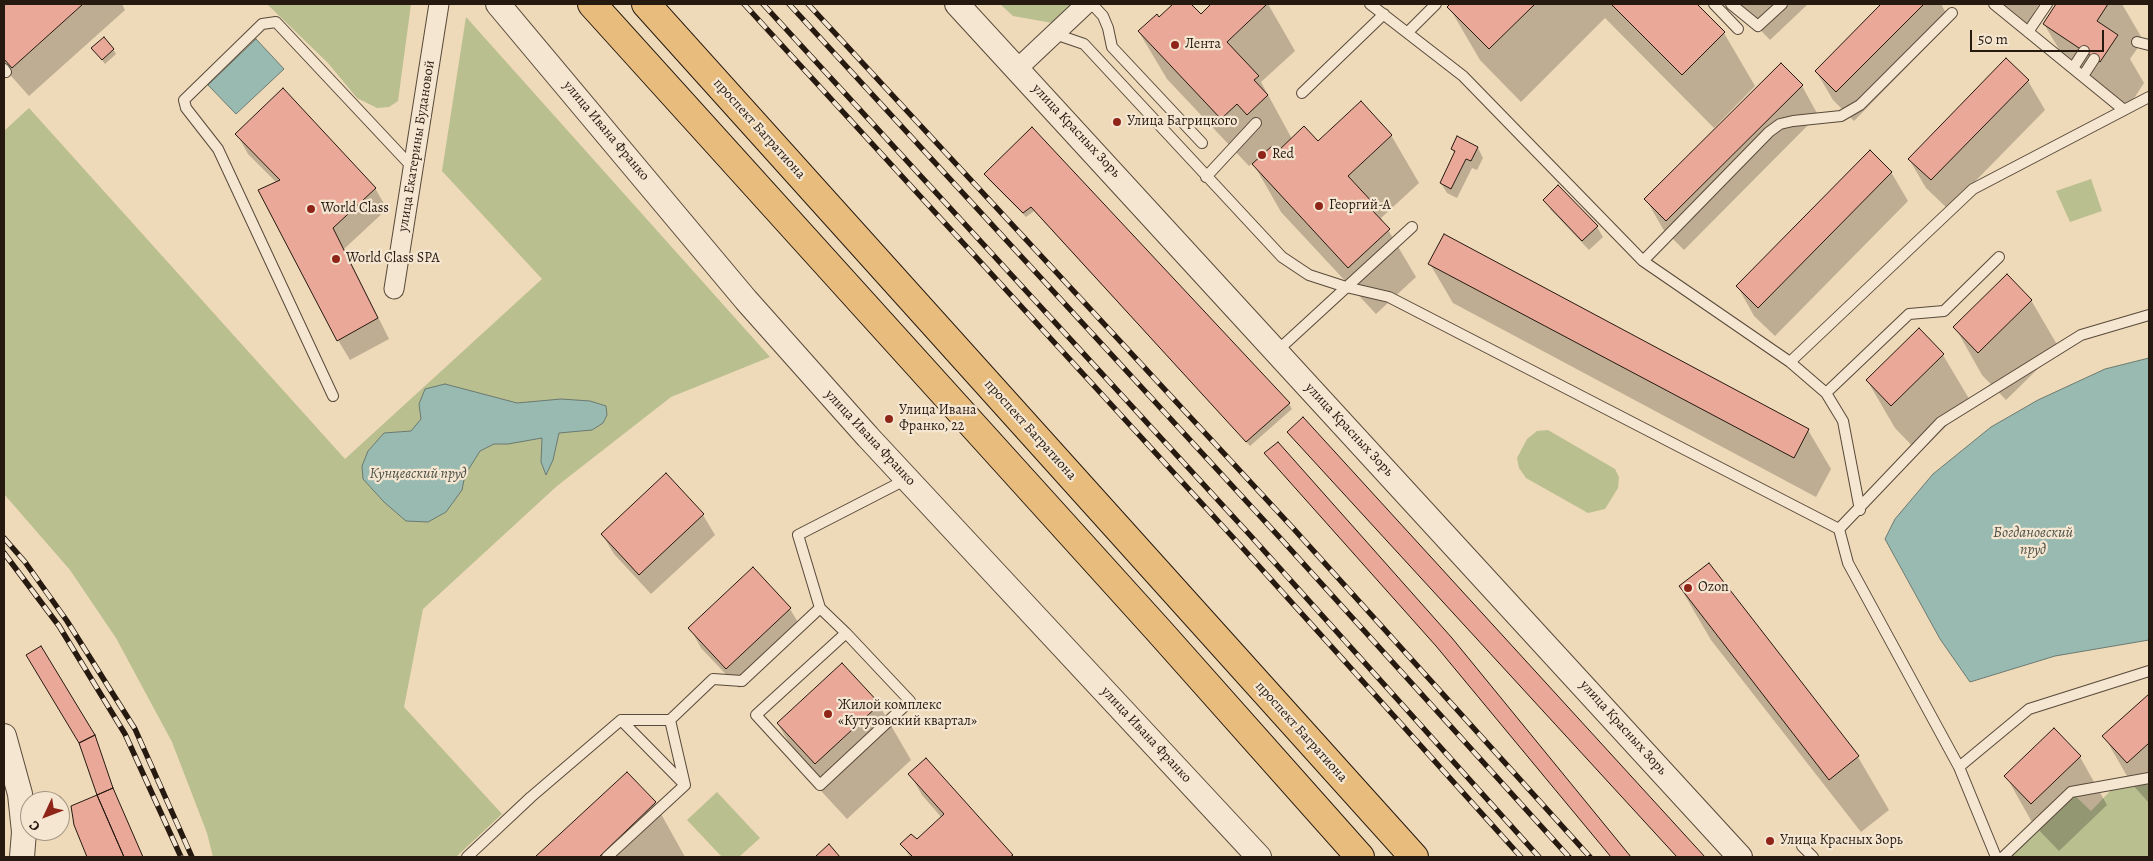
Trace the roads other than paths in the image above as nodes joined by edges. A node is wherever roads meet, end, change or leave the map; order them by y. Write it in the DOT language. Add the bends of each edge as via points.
graph roads {
  1 [pos="439,4"];
  2 [pos="498,4"];
  3 [pos="592,4"];
  4 [pos="646,4"];
  5 [pos="957,4"];
  6 [pos="1086,4"];
  7 [pos="1092,4"];
  8 [pos="1370,4"];
  9 [pos="1436,4"];
  10 [pos="1714,4"];
  11 [pos="1731,4"];
  12 [pos="1782,4"];
  13 [pos="1994,4"];
  14 [pos="2047,4"];
  15 [pos="1952,13"];
  16 [pos="1384,14"];
  17 [pos="1738,29"];
  18 [pos="1408,32"];
  19 [pos="2028,32"];
  20 [pos="1055,34"];
  21 [pos="2137,42"];
  22 [pos="2149,45"];
  23 [pos="2084,51"];
  24 [pos="2094,58"];
  25 [pos="1017,68"];
  26 [pos="2073,68"];
  27 [pos="2083,76"];
  28 [pos="1302,93"];
  29 [pos="2149,97"];
  30 [pos="2124,110"];
  31 [pos="1256,123"];
  32 [pos="1202,143"];
  33 [pos="414,168"];
  34 [pos="1206,177"];
  35 [pos="1412,227"];
  36 [pos="1999,257"];
  37 [pos="1643,261"];
  38 [pos="1346,287"];
  39 [pos="394,289"];
  40 [pos="2149,316"];
  41 [pos="1277,351"];
  42 [pos="1790,362"];
  43 [pos="1826,393"];
  44 [pos="334,396"];
  45 [pos="908,479"];
  46 [pos="1860,510"];
  47 [pos="1839,529"];
  48 [pos="820,608"];
  49 [pos="846,633"];
  50 [pos="2149,672"];
  51 [pos="621,720"];
  52 [pos="670,720"];
  53 [pos="4,736"];
  54 [pos="1959,767"];
  55 [pos="2149,778"];
  56 [pos="685,785"];
  57 [pos="1802,846"];
  58 [pos="22,857"];
  59 [pos="467,857"];
  60 [pos="607,857"];
  61 [pos="1259,857"];
  62 [pos="1360,857"];
  63 [pos="1414,857"];
  64 [pos="1740,857"];
  65 [pos="1812,857"];
  66 [pos="1996,857"];
  67 [pos="2003,857"];
  1 -- 33 [label="street, улица Екатерины Будановой"];
  2 -- 45 [label="street, улица Ивана Франко" via="746,300"];
  3 -- 62 [label="main road"];
  4 -- 63 [label="main road, проспект Багратиона"];
  5 -- 25 [label="street, улица Красных Зорь"];
  6 -- 20 [label="street"];
  7 -- 32 [label="lane" via="1103,16 1112,47"];
  8 -- 16 [label="lane"];
  9 -- 18 [label="lane"];
  10 -- 17 [label="lane"];
  11 -- 12 [label="lane" via="1758,26"];
  13 -- 19 [label="lane"];
  14 -- 19 [label="lane"];
  15 -- 37 [label="lane" via="1860,105 1841,116 1793,121 1780,124 1769,132"];
  16 -- 18 [label="lane"];
  16 -- 28 [label="lane"];
  18 -- 37 [label="lane" via="1463,76"];
  19 -- 26 [label="lane"];
  20 -- 25 [label="street"];
  20 -- 34 [label="lane" via="1084,44"];
  21 -- 22 [label="lane"];
  23 -- 26 [label="lane"];
  24 -- 27 [label="lane"];
  25 -- 41 [label="street, улица Красных Зорь"];
  26 -- 27 [label="lane"];
  27 -- 30 [label="lane"];
  29 -- 30 [label="lane"];
  30 -- 42 [label="lane" via="1973,189"];
  31 -- 34 [label="lane"];
  33 -- 39 [label="street, улица Екатерины Будановой"];
  33 -- 44 [label="lane" via="276,22 262,24 184,100 186,108 218,149"];
  34 -- 38 [label="lane" via="1282,257 1310,275"];
  35 -- 38 [label="lane"];
  36 -- 43 [label="lane" via="1944,311 1909,314"];
  37 -- 42 [label="lane"];
  38 -- 41 [label="lane"];
  38 -- 47 [label="lane" via="1389,298"];
  40 -- 46 [label="lane" via="2081,335 1941,422"];
  41 -- 64 [label="street, улица Красных Зорь"];
  42 -- 43 [label="lane"];
  43 -- 46 [label="lane" via="1843,421"];
  45 -- 48 [label="lane" via="798,535"];
  45 -- 61 [label="street, улица Ивана Франко"];
  46 -- 47 [label="lane"];
  47 -- 54 [label="lane" via="1848,564"];
  48 -- 49 [label="lane"];
  48 -- 52 [label="lane" via="742,681 713,679"];
  49 -- 49 [label="lane" via="910,701 820,785 756,714"];
  50 -- 54 [label="lane" via="2029,708"];
  51 -- 52 [label="lane"];
  51 -- 56 [label="lane"];
  51 -- 59 [label="lane"];
  52 -- 56 [label="lane"];
  53 -- 58 [label="street" via="20,794 24,832"];
  54 -- 66 [label="lane"];
  55 -- 67 [label="lane" via="2071,792"];
  56 -- 60 [label="lane"];
  57 -- 65 [label="lane"];
}
